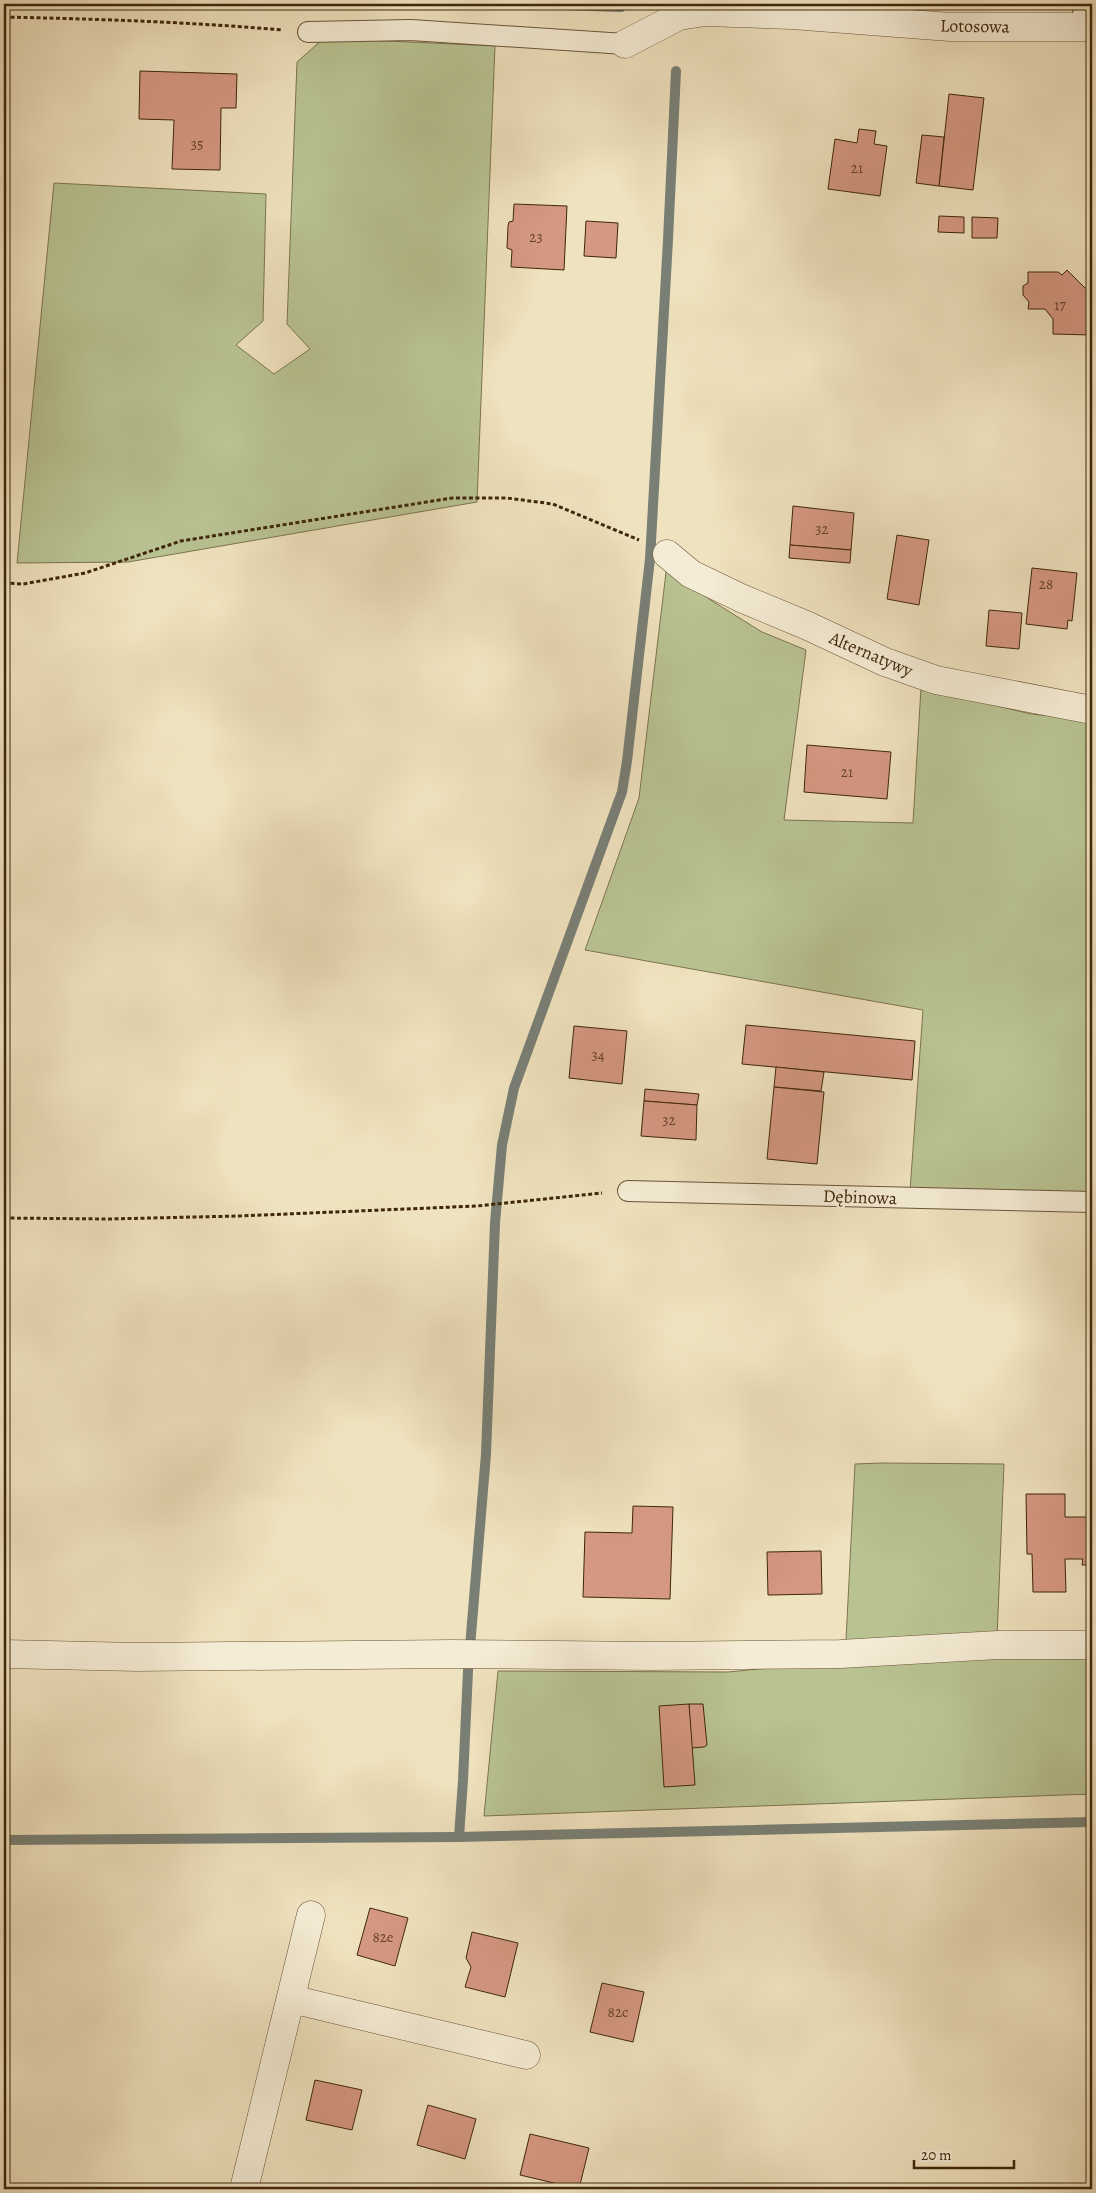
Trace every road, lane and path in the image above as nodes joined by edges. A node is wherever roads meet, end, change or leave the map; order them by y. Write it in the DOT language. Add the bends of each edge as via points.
graph roads {
  1 [pos="4,17"];
  2 [pos="1086,19"];
  3 [pos="308,32"];
  4 [pos="625,44"];
  5 [pos="625,532"];
  6 [pos="667,554"];
  7 [pos="4,583"];
  8 [pos="1092,710"];
  9 [pos="628,1191"];
  10 [pos="1092,1202"];
  11 [pos="4,1218"];
  12 [pos="1092,1645"];
  13 [pos="4,1654"];
  14 [pos="310,1915"];
  15 [pos="291,1999"];
  16 [pos="526,2055"];
  17 [pos="244,2189"];
  1 -- 3 [label="path" via="193,23"];
  2 -- 4 [label="street, Lotosowa" via="950,27 705,12 679,16"];
  3 -- 4 [label="lane" via="411,30"];
  5 -- 7 [label="path" via="553,504 507,498 452,498 182,541 85,573 23,584"];
  6 -- 8 [label="street, Alternatywy" via="691,574 886,662 928,677 998,694"];
  9 -- 10 [label="lane, Dębinowa"];
  9 -- 11 [label="path" via="478,1206 239,1216"];
  12 -- 13 [label="street" via="998,1645 840,1654 137,1657"];
  14 -- 15 [label="street"];
  15 -- 16 [label="street"];
  15 -- 17 [label="street"];
}
